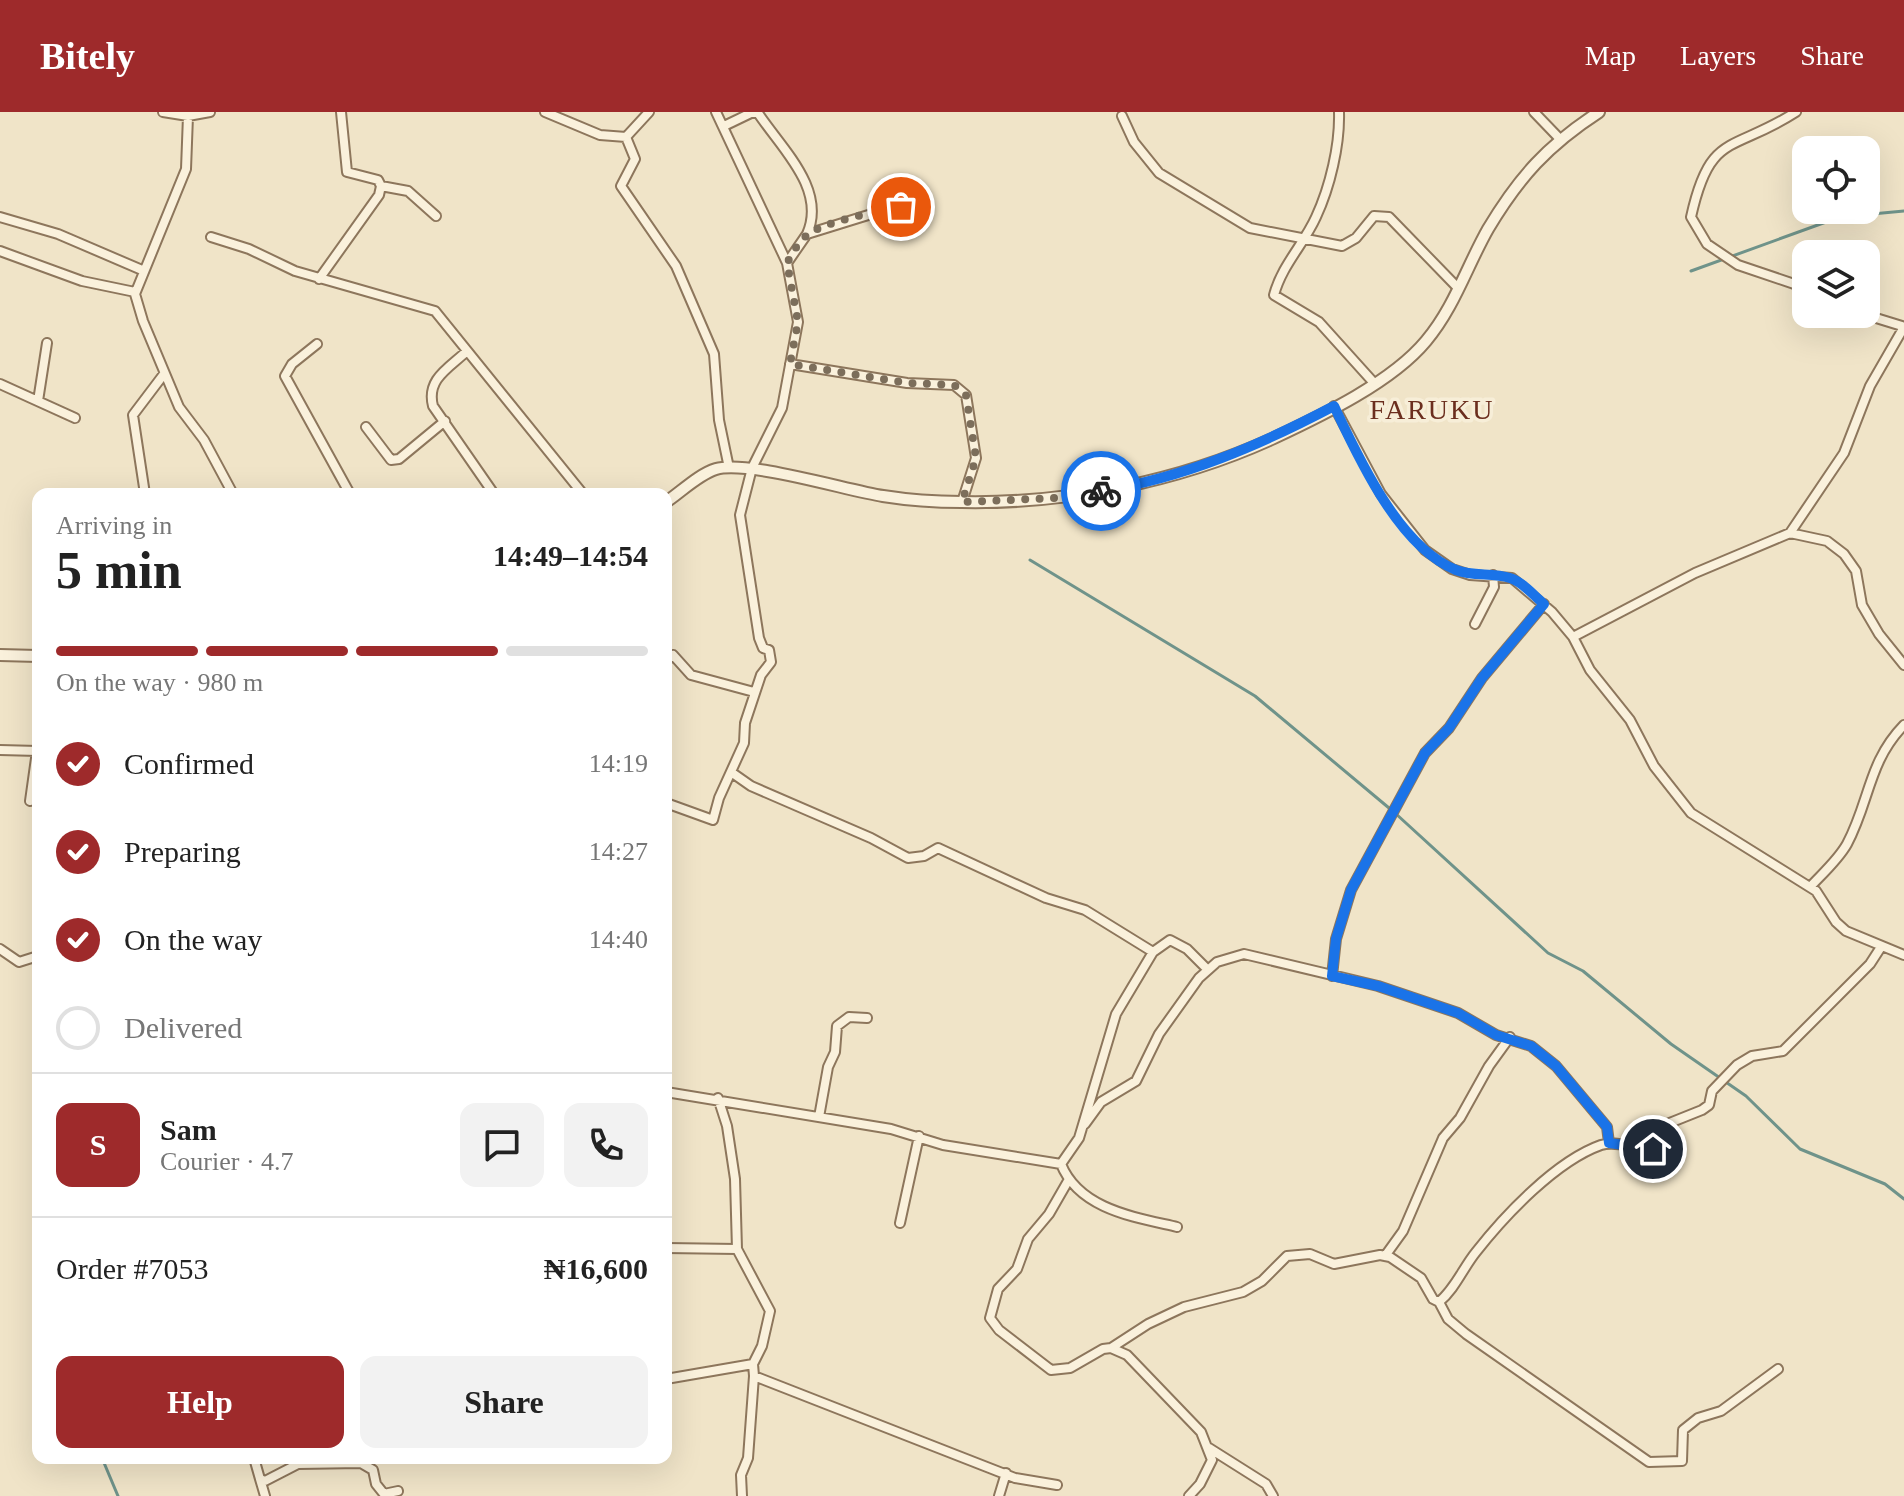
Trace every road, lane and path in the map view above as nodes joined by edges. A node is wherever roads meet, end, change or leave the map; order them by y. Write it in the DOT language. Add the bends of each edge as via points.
graph roads {
  1 [pos="163,112"];
  2 [pos="210,112"];
  3 [pos="341,112"];
  4 [pos="545,112"];
  5 [pos="649,112"];
  6 [pos="716,112"];
  7 [pos="1339,112"];
  8 [pos="1348,112"];
  9 [pos="1534,112"];
  10 [pos="1599,112"];
  11 [pos="1796,112"];
  12 [pos="760,113"];
  13 [pos="188,116"];
  14 [pos="1122,116"];
  15 [pos="1340,124"];
  16 [pos="724,126"];
  17 [pos="626,137"];
  18 [pos="1559,138"];
  19 [pos="381,186"];
  20 [pos="917,204"];
  21 [pos="436,216"];
  22 [pos="0,217"];
  23 [pos="807,234"];
  24 [pos="211,237"];
  25 [pos="1303,238"];
  26 [pos="0,251"];
  27 [pos="787,263"];
  28 [pos="142,270"];
  29 [pos="319,279"];
  30 [pos="1792,283"];
  31 [pos="1458,288"];
  32 [pos="135,292"];
  33 [pos="1880,319"];
  34 [pos="1903,326"];
  35 [pos="47,343"];
  36 [pos="317,344"];
  37 [pos="467,351"];
  38 [pos="790,364"];
  39 [pos="164,374"];
  40 [pos="1374,383"];
  41 [pos="0,384"];
  42 [pos="38,401"];
  43 [pos="1334,406"];
  44 [pos="75,418"];
  45 [pos="445,421"];
  46 [pos="366,427"];
  47 [pos="729,468"];
  48 [pos="752,468"];
  49 [pos="144,488"];
  50 [pos="230,488"];
  51 [pos="347,488"];
  52 [pos="490,488"];
  53 [pos="578,488"];
  54 [pos="672,498"];
  55 [pos="962,502"];
  56 [pos="1790,533"];
  57 [pos="1493,575"];
  58 [pos="1544,604"];
  59 [pos="1475,624"];
  60 [pos="1573,637"];
  61 [pos="0,655"];
  62 [pos="32,656"];
  63 [pos="672,656"];
  64 [pos="1904,665"];
  65 [pos="754,692"];
  66 [pos="1904,725"];
  67 [pos="0,750"];
  68 [pos="32,751"];
  69 [pos="731,772"];
  70 [pos="32,787"];
  71 [pos="30,801"];
  72 [pos="672,805"];
  73 [pos="1810,887"];
  74 [pos="1881,947"];
  75 [pos="0,949"];
  76 [pos="1153,952"];
  77 [pos="1904,955"];
  78 [pos="32,958"];
  79 [pos="1208,970"];
  80 [pos="1332,976"];
  81 [pos="867,1018"];
  82 [pos="1510,1037"];
  83 [pos="672,1093"];
  84 [pos="718,1098"];
  85 [pos="819,1117"];
  86 [pos="1082,1128"];
  87 [pos="919,1136"];
  88 [pos="1609,1143"];
  89 [pos="1061,1164"];
  90 [pos="1068,1181"];
  91 [pos="900,1223"];
  92 [pos="1177,1227"];
  93 [pos="672,1248"];
  94 [pos="737,1249"];
  95 [pos="1385,1256"];
  96 [pos="1439,1302"];
  97 [pos="1111,1348"];
  98 [pos="753,1364"];
  99 [pos="1778,1369"];
  100 [pos="754,1376"];
  101 [pos="672,1378"];
  102 [pos="1209,1448"];
  103 [pos="256,1464"];
  104 [pos="298,1464"];
  105 [pos="363,1464"];
  106 [pos="1006,1473"];
  107 [pos="260,1479"];
  108 [pos="1057,1485"];
  109 [pos="398,1491"];
  110 [pos="265,1496"];
  111 [pos="742,1496"];
  112 [pos="999,1496"];
  113 [pos="1189,1496"];
  114 [pos="1273,1496"];
  1 -- 13 [label="street"];
  2 -- 13 [label="street"];
  3 -- 19 [label="street" via="347,172 378,180"];
  4 -- 17 [label="street" via="600,135"];
  5 -- 17 [label="street"];
  6 -- 16 [label="street"];
  7 -- 15 [label="street"];
  8 -- 15 [label="street"];
  9 -- 18 [label="street"];
  10 -- 18 [label="street"];
  11 -- 30 [label="street" via="1720,149 1699,182 1691,217 1707,244 1738,265"];
  12 -- 16 [label="street"];
  12 -- 23 [label="street" via="813,203"];
  13 -- 28 [label="street" via="186,169"];
  14 -- 25 [label="street" via="1134,142 1159,173 1250,228"];
  15 -- 25 [label="street" via="1329,178"];
  16 -- 27 [label="street"];
  17 -- 47 [label="street" via="635,159 621,186 676,266 714,354"];
  18 -- 31 [label="street" via="1539,157 1488,229"];
  19 -- 21 [label="street" via="408,191"];
  19 -- 29 [label="street"];
  20 -- 23 [label="street"];
  22 -- 28 [label="street" via="58,234"];
  23 -- 27 [label="street"];
  24 -- 29 [label="street"];
  25 -- 31 [label="street" via="1342,246 1374,216 1389,217"];
  25 -- 40 [label="street" via="1274,295 1319,322"];
  26 -- 32 [label="street" via="82,281"];
  27 -- 38 [label="street" via="798,322"];
  28 -- 32 [label="street"];
  29 -- 37 [label="street" via="435,311"];
  31 -- 40 [label="street" via="1428,340 1402,367"];
  32 -- 39 [label="street"];
  33 -- 34 [label="street"];
  34 -- 56 [label="street" via="1870,386 1844,453"];
  35 -- 42 [label="street"];
  36 -- 51 [label="street" via="285,376"];
  37 -- 45 [label="street" via="430,387 433,406"];
  37 -- 53 [label="street"];
  38 -- 48 [label="street" via="782,408"];
  38 -- 55 [label="street" via="954,385 966,395 976,458"];
  39 -- 49 [label="street" via="133,415"];
  39 -- 50 [label="street"];
  40 -- 43 [label="street"];
  41 -- 42 [label="street"];
  42 -- 44 [label="street"];
  43 -- 55 [label="street" via="1273,438 1188,470 1056,498"];
  43 -- 57 [label="street" via="1381,494 1425,550 1452,569"];
  45 -- 46 [label="street" via="391,460"];
  45 -- 52 [label="street"];
  47 -- 48 [label="street"];
  47 -- 54 [label="street" via="715,469"];
  48 -- 55 [label="street" via="886,497"];
  48 -- 65 [label="street" via="740,515 759,638 772,659"];
  56 -- 60 [label="street" via="1695,573"];
  56 -- 64 [label="street" via="1827,541 1844,554 1856,571 1862,605"];
  57 -- 58 [label="street" via="1512,578"];
  57 -- 59 [label="street" via="1494,587"];
  58 -- 60 [label="street"];
  58 -- 80 [label="street" via="1425,753 1351,890 1336,939"];
  60 -- 73 [label="street" via="1590,670 1630,720 1654,766 1691,813"];
  61 -- 62 [label="street"];
  63 -- 65 [label="street" via="691,675"];
  65 -- 69 [label="street" via="744,743"];
  66 -- 73 [label="street" via="1875,764 1846,846"];
  67 -- 68 [label="street"];
  69 -- 72 [label="street" via="713,820"];
  69 -- 76 [label="street" via="908,858 938,848 1046,898 1085,910"];
  70 -- 71 [label="street"];
  73 -- 74 [label="street" via="1836,922"];
  74 -- 77 [label="street"];
  74 -- 88 [label="street" via="1783,1051 1748,1058 1712,1091 1709,1105 1657,1128 1661,1145 1628,1148"];
  75 -- 78 [label="street" via="19,962"];
  76 -- 79 [label="street" via="1170,940"];
  76 -- 86 [label="street" via="1116,1014"];
  79 -- 80 [label="street" via="1244,954"];
  79 -- 86 [label="street" via="1159,1034 1136,1081 1101,1102"];
  80 -- 82 [label="street" via="1458,1013 1496,1035"];
  81 -- 85 [label="street" via="849,1017 837,1026"];
  82 -- 88 [label="street" via="1556,1066 1607,1127"];
  82 -- 95 [label="street" via="1443,1138 1403,1231"];
  83 -- 84 [label="street"];
  84 -- 85 [label="street"];
  84 -- 94 [label="street" via="735,1179"];
  85 -- 87 [label="street"];
  86 -- 89 [label="street"];
  87 -- 89 [label="street" via="943,1145"];
  87 -- 91 [label="street"];
  88 -- 96 [label="street" via="1568,1161 1530,1195 1476,1252"];
  89 -- 90 [label="street"];
  90 -- 92 [label="street" via="1100,1205"];
  90 -- 97 [label="street" via="1028,1239 1017,1269 998,1289 990,1318 1051,1370 1070,1368"];
  93 -- 94 [label="street"];
  94 -- 98 [label="street" via="770,1311"];
  95 -- 96 [label="street" via="1421,1278"];
  95 -- 97 [label="street" via="1345,1264 1310,1254 1287,1256 1243,1292 1184,1307"];
  96 -- 99 [label="street" via="1448,1319 1466,1334 1649,1462 1682,1461 1683,1430 1698,1418 1721,1411"];
  97 -- 102 [label="street" via="1127,1355 1160,1387"];
  98 -- 100 [label="street"];
  98 -- 101 [label="street"];
  100 -- 106 [label="street"];
  100 -- 111 [label="street"];
  102 -- 113 [label="street" via="1212,1460"];
  102 -- 114 [label="street" via="1266,1484"];
  103 -- 107 [label="street"];
  104 -- 107 [label="street"];
  105 -- 109 [label="street" via="373,1470 384,1494"];
  106 -- 108 [label="street"];
  106 -- 112 [label="street"];
  107 -- 110 [label="street"];
}
